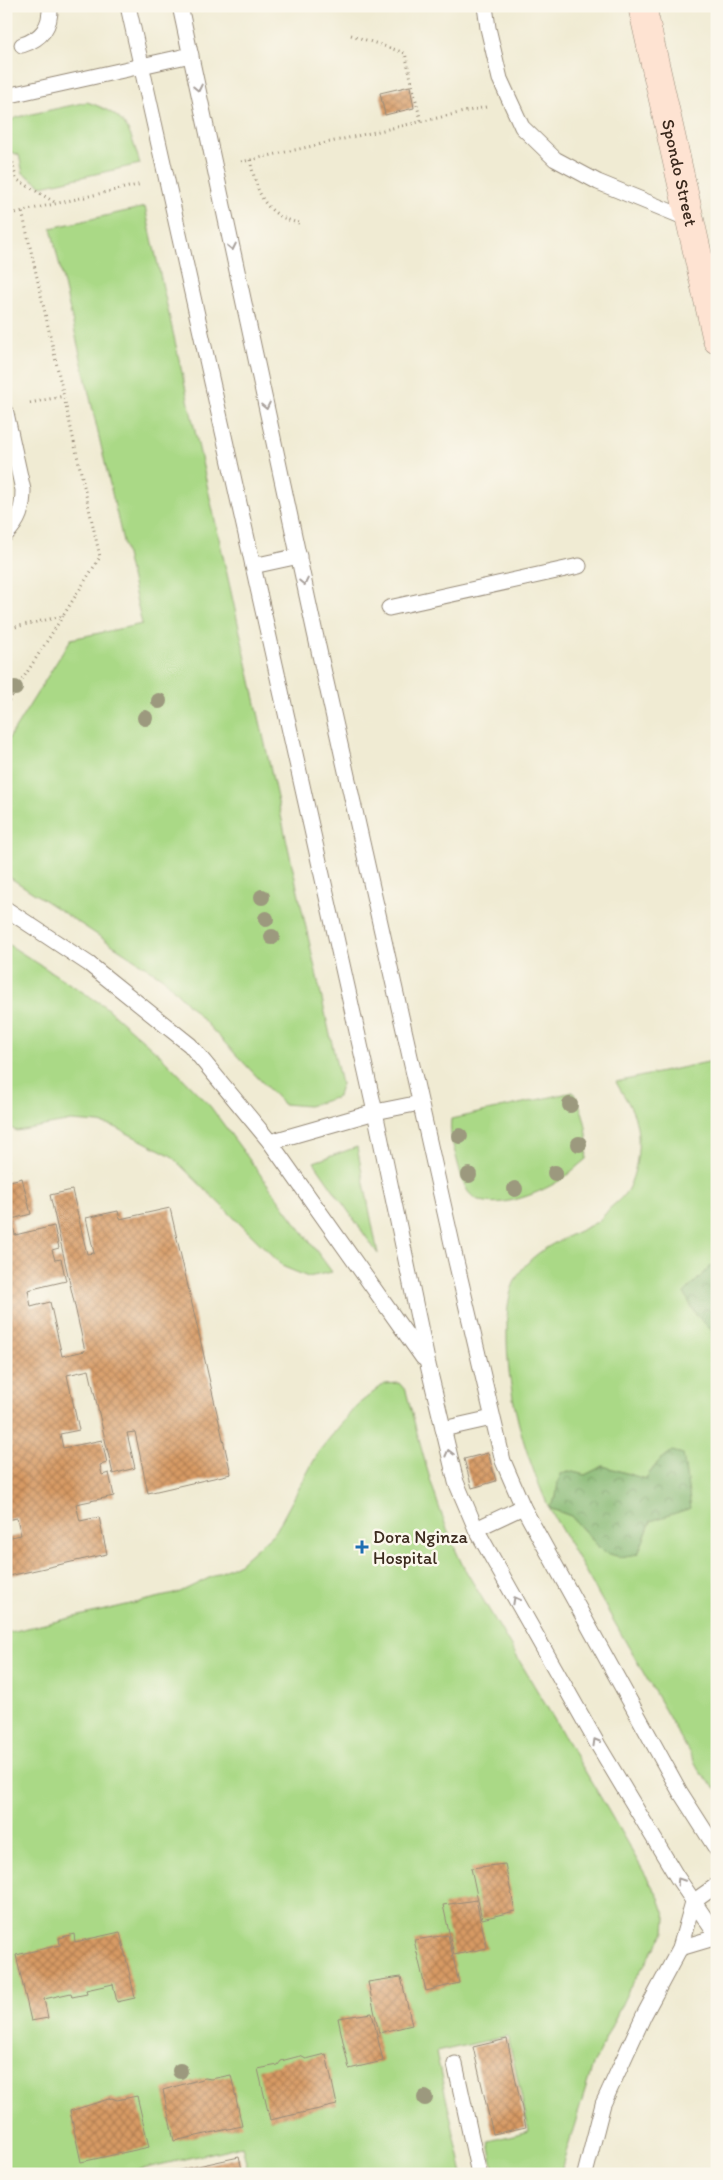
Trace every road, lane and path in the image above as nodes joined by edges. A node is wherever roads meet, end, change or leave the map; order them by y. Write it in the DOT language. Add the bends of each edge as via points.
graph roads {
  1 [pos="50,6"];
  2 [pos="128,6"];
  3 [pos="180,6"];
  4 [pos="484,6"];
  5 [pos="642,6"];
  6 [pos="351,35"];
  7 [pos="22,45"];
  8 [pos="191,55"];
  9 [pos="141,67"];
  10 [pos="6,96"];
  11 [pos="511,102"];
  12 [pos="421,122"];
  13 [pos="6,157"];
  14 [pos="250,160"];
  15 [pos="240,162"];
  16 [pos="144,184"];
  17 [pos="56,203"];
  18 [pos="22,211"];
  19 [pos="6,215"];
  20 [pos="691,220"];
  21 [pos="303,224"];
  22 [pos="717,340"];
  23 [pos="64,396"];
  24 [pos="26,404"];
  25 [pos="6,413"];
  26 [pos="6,534"];
  27 [pos="299,556"];
  28 [pos="253,566"];
  29 [pos="579,566"];
  30 [pos="389,608"];
  31 [pos="63,616"];
  32 [pos="6,629"];
  33 [pos="6,705"];
  34 [pos="6,909"];
  35 [pos="420,1102"];
  36 [pos="375,1112"];
  37 [pos="270,1142"];
  38 [pos="6,1167"];
  39 [pos="10,1172"];
  40 [pos="428,1365"];
  41 [pos="492,1418"];
  42 [pos="443,1429"];
  43 [pos="523,1508"];
  44 [pos="476,1529"];
  45 [pos="717,1850"];
  46 [pos="717,1885"];
  47 [pos="693,1902"];
  48 [pos="717,1936"];
  49 [pos="680,1948"];
  50 [pos="455,2064"];
  51 [pos="479,2174"];
  52 [pos="585,2174"];
  1 -- 7 [label="lane" via="45,31 31,43"];
  2 -- 9 [label="lane"];
  3 -- 8 [label="lane"];
  4 -- 11 [label="lane" via="500,79"];
  5 -- 20 [label="main road, Spondo Street"];
  6 -- 12 [label="path" via="405,53"];
  8 -- 9 [label="lane"];
  8 -- 27 [label="lane, one-way"];
  9 -- 10 [label="lane"];
  9 -- 28 [label="lane"];
  11 -- 12 [label="path"];
  11 -- 20 [label="lane" via="522,127 555,159 598,182"];
  12 -- 14 [label="path"];
  13 -- 17 [label="path" via="12,159 16,180"];
  14 -- 15 [label="path"];
  14 -- 21 [label="path" via="256,188 269,208 285,219"];
  16 -- 17 [label="path"];
  17 -- 18 [label="path"];
  18 -- 19 [label="path"];
  18 -- 23 [label="path"];
  20 -- 22 [label="main road, Spondo Street"];
  23 -- 24 [label="path"];
  23 -- 31 [label="path" via="100,557"];
  25 -- 26 [label="lane" via="23,490 21,514"];
  27 -- 28 [label="lane"];
  27 -- 35 [label="lane, one-way"];
  28 -- 36 [label="lane"];
  29 -- 30 [label="lane"];
  31 -- 32 [label="path"];
  31 -- 33 [label="path"];
  34 -- 37 [label="lane" via="90,964 190,1045"];
  35 -- 36 [label="lane"];
  35 -- 41 [label="lane"];
  36 -- 37 [label="lane"];
  36 -- 40 [label="lane"];
  37 -- 40 [label="lane"];
  38 -- 39 [label="path"];
  40 -- 42 [label="lane"];
  41 -- 42 [label="lane"];
  41 -- 43 [label="lane" via="503,1461"];
  44 -- 42 [label="lane, one-way" via="456,1482"];
  43 -- 44 [label="lane"];
  43 -- 45 [label="lane" via="680,1792"];
  47 -- 44 [label="lane, one-way" via="598,1745"];
  46 -- 47 [label="lane"];
  47 -- 48 [label="lane"];
  47 -- 49 [label="lane"];
  48 -- 49 [label="lane"];
  49 -- 52 [label="lane" via="644,2015 603,2104"];
  50 -- 51 [label="lane"];
}
